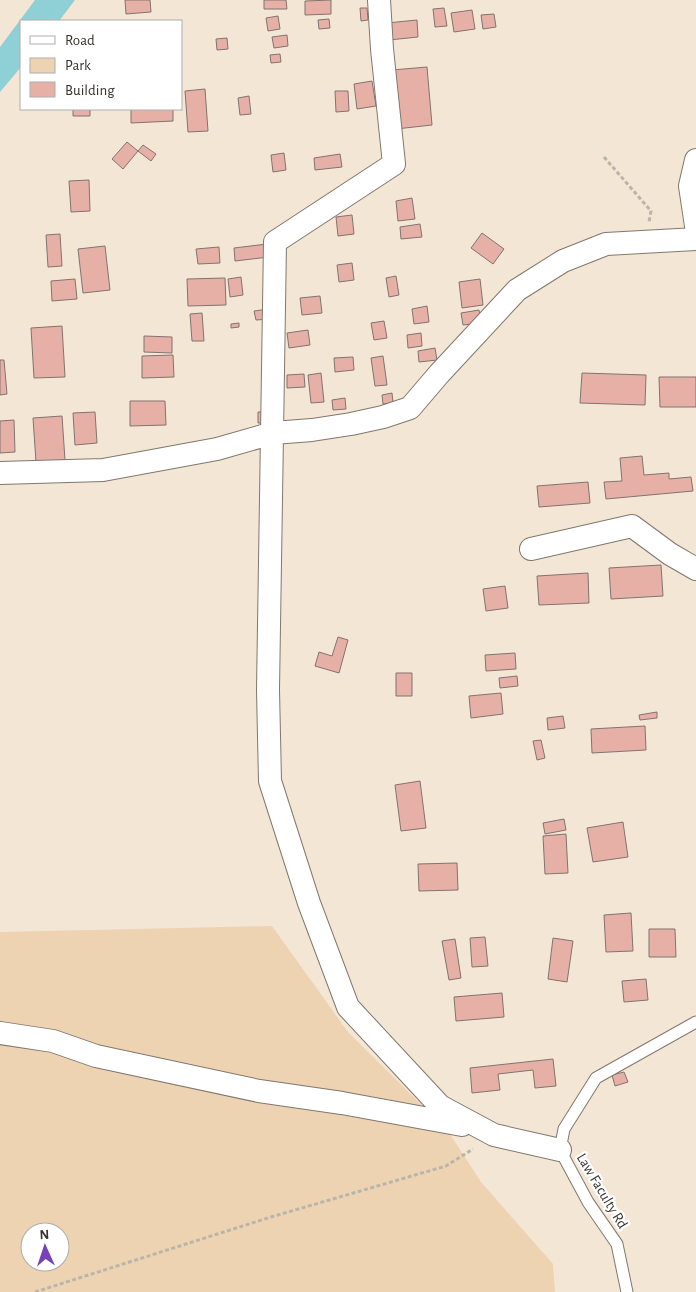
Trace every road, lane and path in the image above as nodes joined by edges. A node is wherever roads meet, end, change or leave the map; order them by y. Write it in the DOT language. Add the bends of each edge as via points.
graph roads {
  1 [pos="379,0"];
  2 [pos="604,157"];
  3 [pos="696,160"];
  4 [pos="696,226"];
  5 [pos="696,238"];
  6 [pos="645,242"];
  7 [pos="272,433"];
  8 [pos="0,472"];
  9 [pos="531,550"];
  10 [pos="696,569"];
  11 [pos="696,1022"];
  12 [pos="0,1033"];
  13 [pos="494,1135"];
  14 [pos="560,1150"];
  15 [pos="35,1292"];
  16 [pos="628,1292"];
  1 -- 7 [label="street" via="394,164 275,242"];
  2 -- 6 [label="path" via="651,211"];
  3 -- 4 [label="street" via="690,186"];
  5 -- 6 [label="street"];
  6 -- 7 [label="street" via="606,244 564,261 517,290 410,408 351,424"];
  7 -- 8 [label="street" via="217,450 103,470"];
  7 -- 13 [label="street" via="268,690 270,781 309,903 348,1007 440,1106"];
  9 -- 10 [label="street" via="632,526"];
  11 -- 14 [label="lane, Law Faculty Rd" via="596,1078 564,1129"];
  12 -- 14 [label="street" via="53,1041 96,1056 259,1091 462,1125 522,1144"];
  13 -- 14 [label="street"];
  13 -- 15 [label="path" via="446,1166 271,1216"];
  14 -- 16 [label="lane, Law Faculty Rd" via="588,1202 617,1244"];
}
